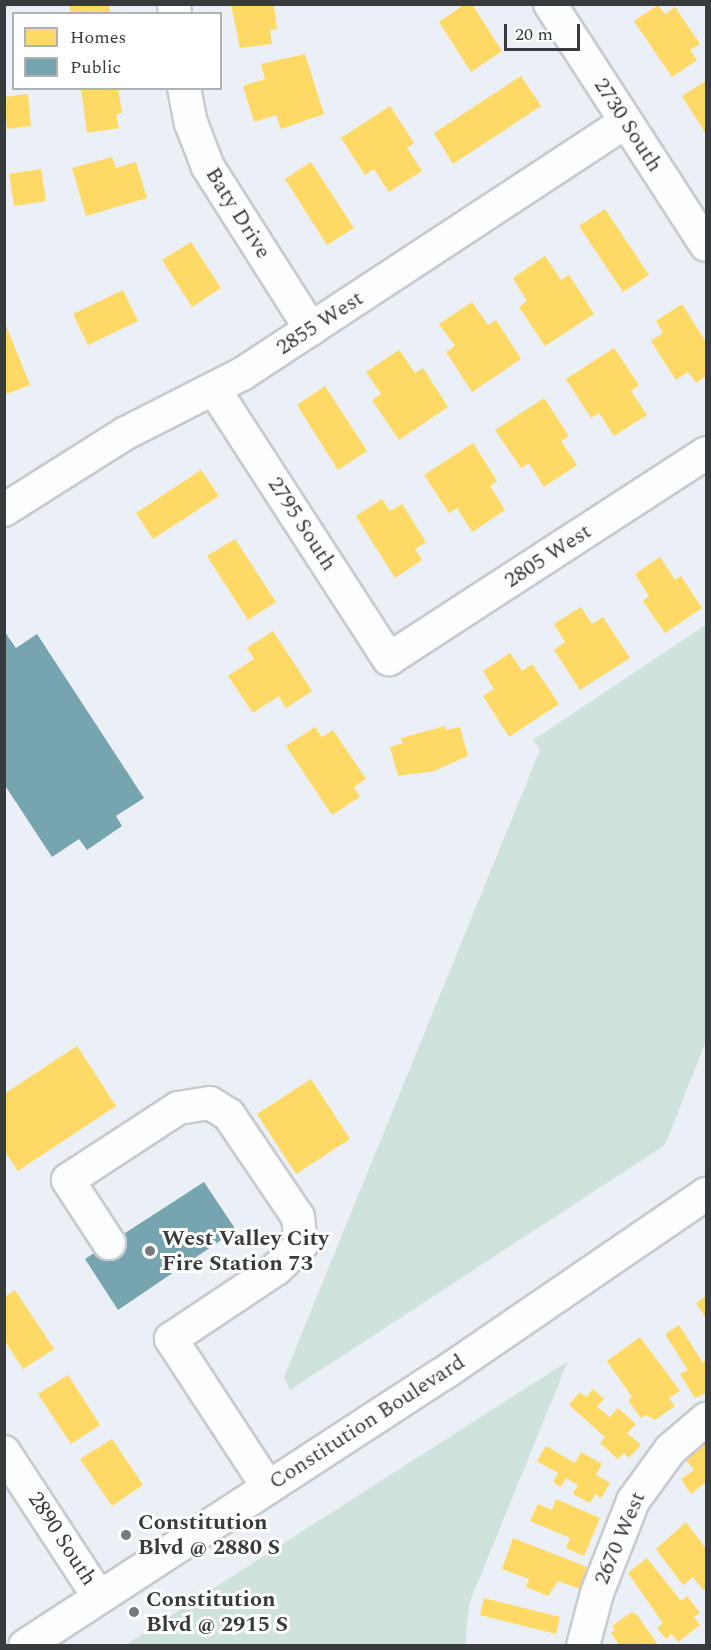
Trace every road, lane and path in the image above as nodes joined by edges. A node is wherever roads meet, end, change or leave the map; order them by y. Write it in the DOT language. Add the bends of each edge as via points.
graph roads {
  1 [pos="550,4"];
  2 [pos="184,90"];
  3 [pos="626,122"];
  4 [pos="706,245"];
  5 [pos="311,329"];
  6 [pos="214,390"];
  7 [pos="706,453"];
  8 [pos="4,510"];
  9 [pos="389,658"];
  10 [pos="706,1194"];
  11 [pos="109,1243"];
  12 [pos="706,1419"];
  13 [pos="4,1452"];
  14 [pos="268,1487"];
  15 [pos="99,1597"];
  16 [pos="25,1646"];
  17 [pos="583,1646"];
  1 -- 3 [label="street, 2730 South"];
  2 -- 5 [label="street, Baty Drive" via="191,123 208,167"];
  3 -- 4 [label="street, 2730 South"];
  3 -- 5 [label="street, 2855 West"];
  5 -- 6 [label="street, 2855 West"];
  6 -- 8 [label="street, 2855 West" via="126,433"];
  6 -- 9 [label="street, 2795 South"];
  7 -- 9 [label="street, 2805 West"];
  10 -- 14 [label="street, Constitution Boulevard"];
  11 -- 14 [label="street" via="68,1180 178,1108 210,1103 229,1115 298,1217 301,1245 276,1269 171,1338"];
  12 -- 17 [label="street, 2670 West" via="670,1450 633,1502 597,1593"];
  13 -- 15 [label="street, 2890 South"];
  14 -- 15 [label="street, Constitution Boulevard"];
  15 -- 16 [label="street, Constitution Boulevard"];
}
